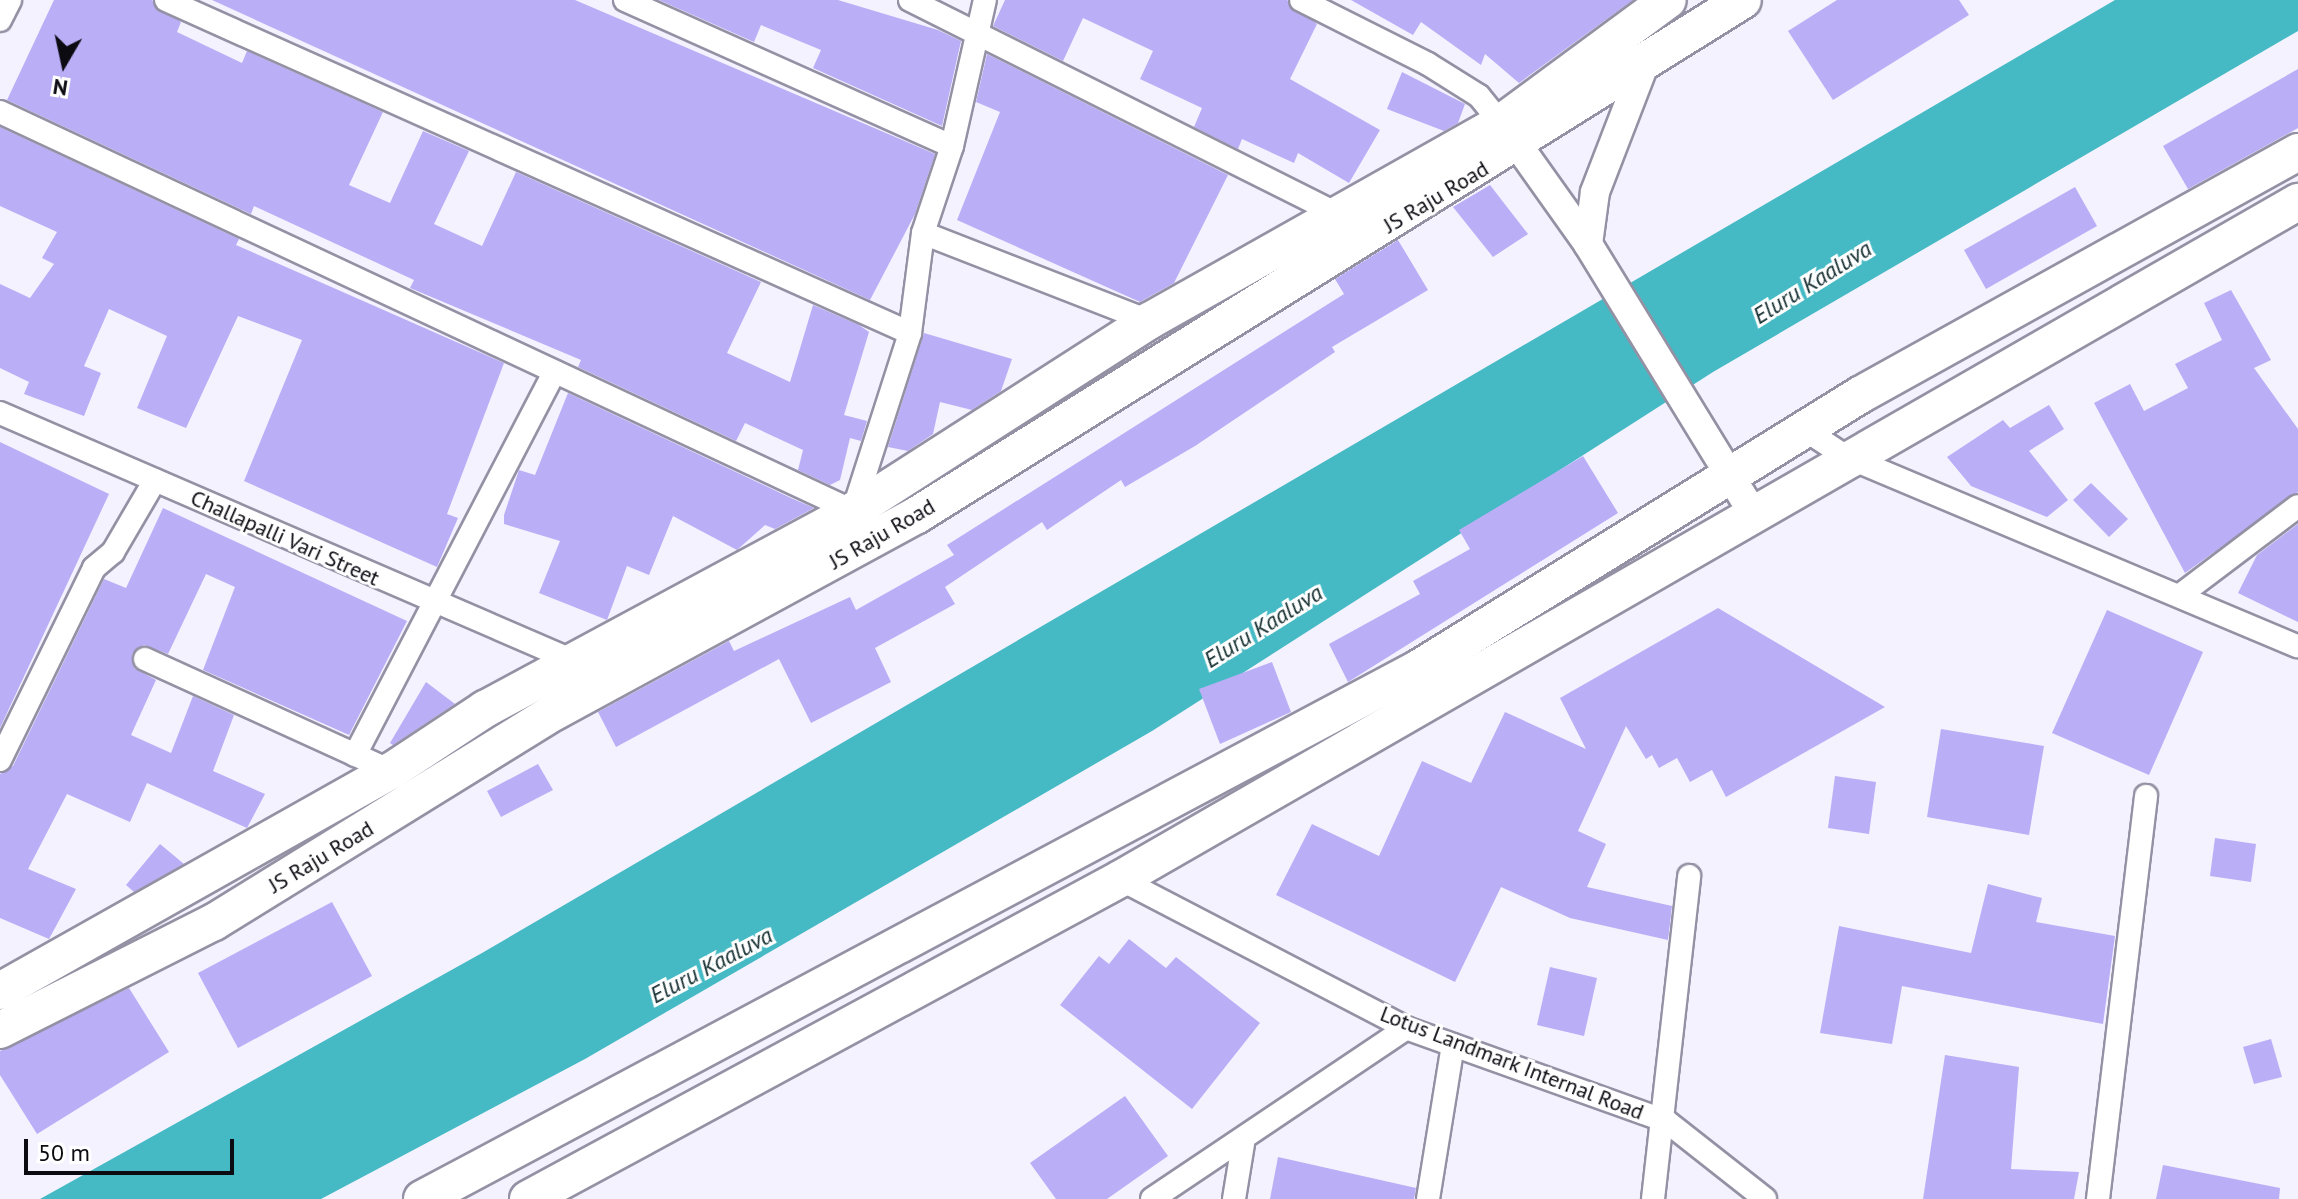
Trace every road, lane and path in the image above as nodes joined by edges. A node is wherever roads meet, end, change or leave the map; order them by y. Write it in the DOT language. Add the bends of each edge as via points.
graph roads {
  1 [pos="10,0"];
  2 [pos="166,0"];
  3 [pos="625,0"];
  4 [pos="910,0"];
  5 [pos="985,0"];
  6 [pos="1301,0"];
  7 [pos="1668,0"];
  8 [pos="1743,0"];
  9 [pos="0,20"];
  10 [pos="974,26"];
  11 [pos="1644,65"];
  12 [pos="0,112"];
  13 [pos="1510,134"];
  14 [pos="952,146"];
  15 [pos="2298,152"];
  16 [pos="2298,202"];
  17 [pos="1337,214"];
  18 [pos="923,233"];
  19 [pos="1588,244"];
  20 [pos="1149,321"];
  21 [pos="910,333"];
  22 [pos="554,372"];
  23 [pos="0,413"];
  24 [pos="1804,429"];
  25 [pos="1845,456"];
  26 [pos="1729,474"];
  27 [pos="155,480"];
  28 [pos="2298,506"];
  29 [pos="853,511"];
  30 [pos="1753,513"];
  31 [pos="2183,593"];
  32 [pos="437,606"];
  33 [pos="2298,646"];
  34 [pos="145,659"];
  35 [pos="571,660"];
  36 [pos="355,755"];
  37 [pos="0,760"];
  38 [pos="391,771"];
  39 [pos="2146,796"];
  40 [pos="1689,876"];
  41 [pos="1120,879"];
  42 [pos="0,991"];
  43 [pos="1406,1028"];
  44 [pos="0,1030"];
  45 [pos="1453,1045"];
  46 [pos="1666,1121"];
  47 [pos="1243,1144"];
  48 [pos="422,1199"];
  49 [pos="528,1199"];
  50 [pos="1152,1199"];
  51 [pos="1234,1199"];
  52 [pos="1428,1199"];
  53 [pos="1653,1199"];
  54 [pos="1765,1199"];
  55 [pos="2098,1199"];
  1 -- 9 [label="street"];
  2 -- 21 [label="street"];
  3 -- 14 [label="street"];
  4 -- 10 [label="street"];
  5 -- 10 [label="street"];
  6 -- 13 [label="street" via="1479,96"];
  7 -- 13 [label="main road, JS Raju Road"];
  8 -- 11 [label="main road, JS Raju Road"];
  10 -- 14 [label="street"];
  10 -- 17 [label="street"];
  11 -- 13 [label="main road, JS Raju Road"];
  11 -- 19 [label="street" via="1595,192"];
  12 -- 22 [label="street"];
  13 -- 17 [label="main road, JS Raju Road"];
  13 -- 19 [label="street"];
  13 -- 44 [label="main road, JS Raju Road" via="917,515 556,711 214,922"];
  14 -- 18 [label="street"];
  15 -- 24 [label="main road"];
  16 -- 25 [label="main road"];
  17 -- 20 [label="main road, JS Raju Road"];
  18 -- 20 [label="street"];
  18 -- 21 [label="street"];
  19 -- 26 [label="street"];
  20 -- 29 [label="main road, JS Raju Road"];
  21 -- 29 [label="street"];
  22 -- 29 [label="street"];
  22 -- 32 [label="street"];
  23 -- 27 [label="street, Challapalli Vari Street"];
  24 -- 25 [label="street"];
  24 -- 26 [label="main road"];
  25 -- 30 [label="main road"];
  25 -- 31 [label="street"];
  26 -- 30 [label="street"];
  26 -- 48 [label="main road" via="1419,668"];
  27 -- 32 [label="street, Challapalli Vari Street"];
  27 -- 37 [label="street" via="113,552 94,568"];
  28 -- 31 [label="street"];
  29 -- 35 [label="main road, JS Raju Road"];
  30 -- 41 [label="main road"];
  31 -- 33 [label="street"];
  32 -- 35 [label="street, Challapalli Vari Street"];
  32 -- 36 [label="street"];
  34 -- 36 [label="street"];
  35 -- 38 [label="main road, JS Raju Road"];
  36 -- 38 [label="street"];
  38 -- 42 [label="main road, JS Raju Road"];
  39 -- 55 [label="street"];
  40 -- 46 [label="street"];
  41 -- 43 [label="street, Lotus Landmark Internal Road"];
  41 -- 49 [label="main road"];
  43 -- 45 [label="street, Lotus Landmark Internal Road"];
  43 -- 47 [label="street"];
  45 -- 46 [label="street, Lotus Landmark Internal Road"];
  45 -- 52 [label="street"];
  46 -- 53 [label="street"];
  46 -- 54 [label="street, Lotus Landmark Internal Road"];
  47 -- 50 [label="street"];
  47 -- 51 [label="street"];
}
